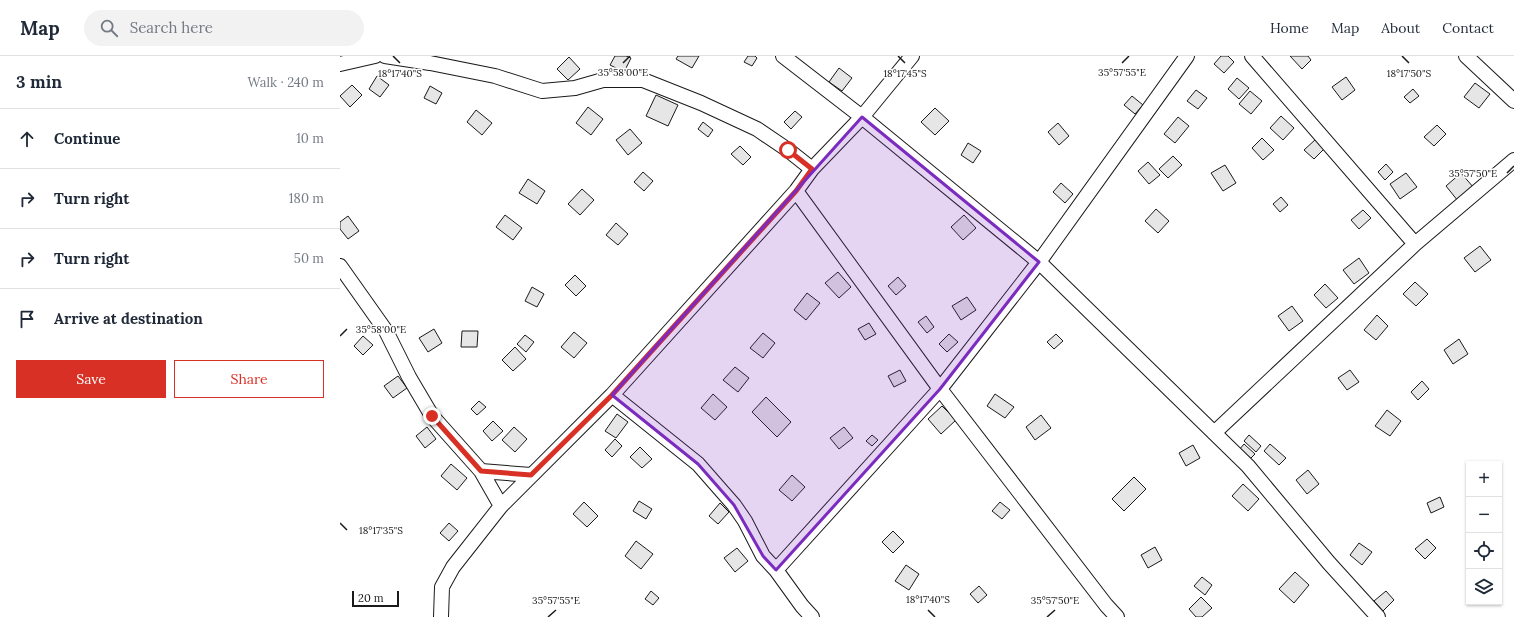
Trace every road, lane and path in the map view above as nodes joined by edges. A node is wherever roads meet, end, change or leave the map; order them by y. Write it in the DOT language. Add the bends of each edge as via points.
graph roads {
  1 [pos="375,56"];
  2 [pos="386,56"];
  3 [pos="783,56"];
  4 [pos="912,56"];
  5 [pos="1187,56"];
  6 [pos="1252,56"];
  7 [pos="1466,56"];
  8 [pos="340,64"];
  9 [pos="1514,101"];
  10 [pos="862,117"];
  11 [pos="1514,160"];
  12 [pos="812,169"];
  13 [pos="796,191"];
  14 [pos="1415,244"];
  15 [pos="1039,262"];
  16 [pos="340,266"];
  17 [pos="940,389"];
  18 [pos="612,395"];
  19 [pos="1214,433"];
  20 [pos="481,471"];
  21 [pos="531,475"];
  22 [pos="501,506"];
  23 [pos="776,570"];
  24 [pos="441,617"];
  25 [pos="812,617"];
  26 [pos="1117,617"];
  27 [pos="1378,617"];
  1 -- 8 [label="street"];
  2 -- 12 [label="street" via="495,76 542,91 575,88 603,80 643,80 757,129"];
  3 -- 10 [label="street"];
  4 -- 10 [label="street"];
  5 -- 15 [label="street"];
  6 -- 14 [label="street"];
  7 -- 9 [label="street"];
  10 -- 12 [label="street"];
  10 -- 15 [label="street"];
  11 -- 14 [label="street"];
  12 -- 13 [label="street"];
  13 -- 17 [label="street"];
  13 -- 18 [label="street"];
  14 -- 19 [label="street"];
  15 -- 17 [label="street"];
  15 -- 19 [label="street"];
  16 -- 20 [label="street" via="386,331 408,377 432,416"];
  17 -- 23 [label="street"];
  17 -- 26 [label="street"];
  18 -- 21 [label="street"];
  18 -- 23 [label="street" via="698,464 734,505 762,556"];
  19 -- 27 [label="street" via="1248,466"];
  20 -- 21 [label="street"];
  20 -- 22 [label="street"];
  21 -- 22 [label="street"];
  22 -- 24 [label="street" via="453,567 442,587"];
  23 -- 25 [label="street"];
}
